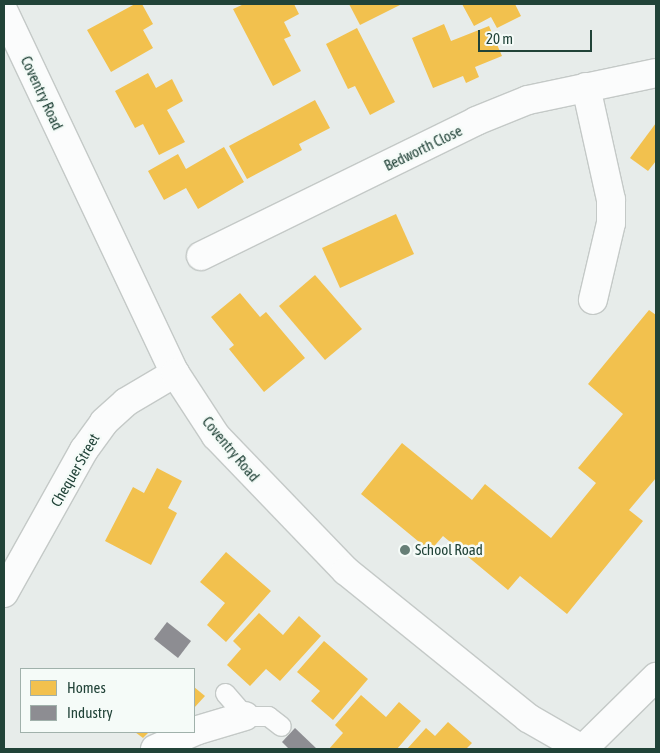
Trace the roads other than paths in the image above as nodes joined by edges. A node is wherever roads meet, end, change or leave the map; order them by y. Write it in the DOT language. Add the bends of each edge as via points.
graph roads {
  1 [pos="4,12"];
  2 [pos="656,73"];
  3 [pos="586,87"];
  4 [pos="201,256"];
  5 [pos="593,300"];
  6 [pos="175,373"];
  7 [pos="4,593"];
  8 [pos="656,677"];
  9 [pos="225,693"];
  10 [pos="245,716"];
  11 [pos="281,726"];
  12 [pos="195,731"];
  13 [pos="191,733"];
  14 [pos="156,749"];
  15 [pos="583,749"];
  1 -- 6 [label="street, Coventry Road"];
  2 -- 3 [label="street, Bedworth Close"];
  3 -- 4 [label="street, Bedworth Close" via="528,100 476,122"];
  3 -- 5 [label="street" via="611,200 611,223"];
  6 -- 7 [label="street, Chequer Street" via="126,402 104,422 84,450"];
  6 -- 15 [label="street, Coventry Road" via="216,436 346,571 528,718"];
  8 -- 15 [label="street"];
  9 -- 10 [label="lane"];
  10 -- 11 [label="lane" via="268,716"];
  10 -- 12 [label="street"];
  13 -- 14 [label="street"];
}
